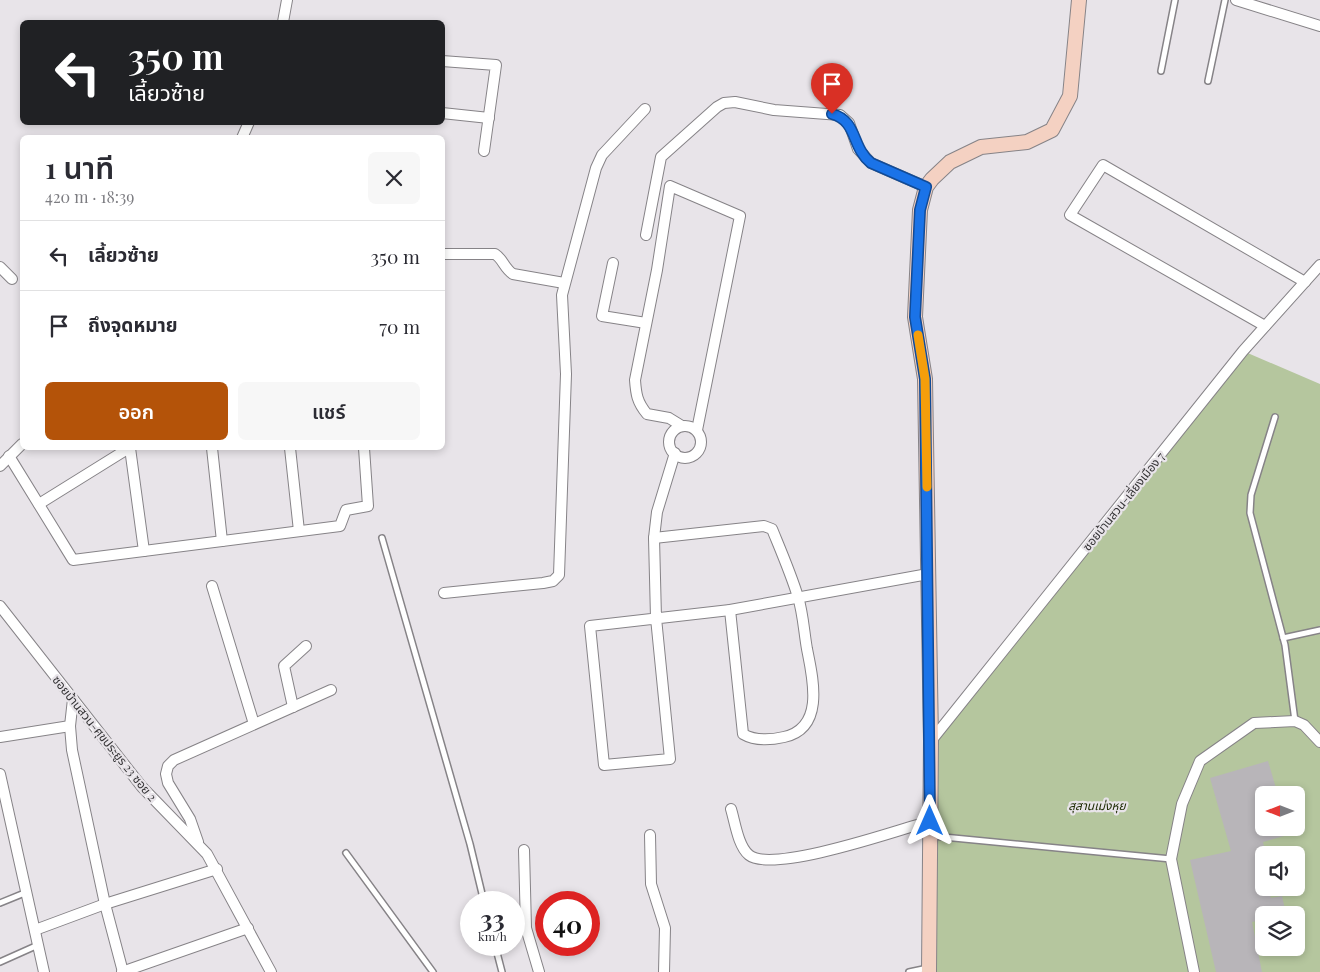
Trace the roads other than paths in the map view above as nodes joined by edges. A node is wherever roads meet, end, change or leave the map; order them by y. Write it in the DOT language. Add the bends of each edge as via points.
graph roads {
  1 [pos="287,0"];
  2 [pos="1079,0"];
  3 [pos="1175,0"];
  4 [pos="1225,0"];
  5 [pos="1236,0"];
  6 [pos="283,20"];
  7 [pos="1320,26"];
  8 [pos="445,61"];
  9 [pos="1161,70"];
  10 [pos="1208,81"];
  11 [pos="644,109"];
  12 [pos="445,113"];
  13 [pos="489,118"];
  14 [pos="484,151"];
  15 [pos="926,187"];
  16 [pos="646,235"];
  17 [pos="445,254"];
  18 [pos="613,263"];
  19 [pos="1320,264"];
  20 [pos="0,267"];
  21 [pos="12,279"];
  22 [pos="1305,282"];
  23 [pos="564,283"];
  24 [pos="646,323"];
  25 [pos="1265,326"];
  26 [pos="1275,417"];
  27 [pos="682,426"];
  28 [pos="697,430"];
  29 [pos="20,446"];
  30 [pos="127,450"];
  31 [pos="130,450"];
  32 [pos="212,450"];
  33 [pos="290,450"];
  34 [pos="364,450"];
  35 [pos="675,453"];
  36 [pos="9,456"];
  37 [pos="0,464"];
  38 [pos="38,504"];
  39 [pos="299,531"];
  40 [pos="382,538"];
  41 [pos="654,538"];
  42 [pos="222,541"];
  43 [pos="144,551"];
  44 [pos="928,574"];
  45 [pos="212,586"];
  46 [pos="444,593"];
  47 [pos="798,597"];
  48 [pos="0,606"];
  49 [pos="730,610"];
  50 [pos="656,618"];
  51 [pos="1320,630"];
  52 [pos="1283,638"];
  53 [pos="306,646"];
  54 [pos="331,690"];
  55 [pos="73,699"];
  56 [pos="293,707"];
  57 [pos="1295,721"];
  58 [pos="254,724"];
  59 [pos="70,726"];
  60 [pos="0,737"];
  61 [pos="931,741"];
  62 [pos="1320,742"];
  63 [pos="0,774"];
  64 [pos="731,809"];
  65 [pos="930,821"];
  66 [pos="650,835"];
  67 [pos="930,836"];
  68 [pos="200,847"];
  69 [pos="524,850"];
  70 [pos="346,853"];
  71 [pos="1171,858"];
  72 [pos="216,869"];
  73 [pos="481,891"];
  74 [pos="26,892"];
  75 [pos="0,903"];
  76 [pos="105,904"];
  77 [pos="248,928"];
  78 [pos="35,930"];
  79 [pos="38,944"];
  80 [pos="498,956"];
  81 [pos="0,962"];
  82 [pos="929,970"];
  83 [pos="44,972"];
  84 [pos="122,972"];
  85 [pos="271,972"];
  86 [pos="433,972"];
  87 [pos="502,972"];
  88 [pos="539,972"];
  89 [pos="664,972"];
  90 [pos="909,972"];
  91 [pos="1194,972"];
  1 -- 6 [label="street"];
  2 -- 15 [label="street" via="1070,96 1052,130 1027,142 981,147 950,162"];
  3 -- 9 [label="lane"];
  4 -- 10 [label="lane"];
  5 -- 7 [label="street"];
  8 -- 13 [label="street" via="496,66"];
  11 -- 23 [label="street" via="607,150 596,168"];
  12 -- 13 [label="street"];
  13 -- 14 [label="street"];
  15 -- 16 [label="street" via="864,158 849,123 840,116 729,102 717,107 661,157"];
  15 -- 44 [label="street" via="920,210 915,317 925,379"];
  17 -- 23 [label="street" via="495,254 513,274"];
  18 -- 24 [label="street" via="602,316"];
  19 -- 22 [label="street, ซอยบ้านสวน-เลี่ยงเมือง 7"];
  20 -- 21 [label="street"];
  22 -- 25 [label="street, ซอยบ้านสวน-เลี่ยงเมือง 7"];
  22 -- 25 [label="street" via="1103,165 1070,215"];
  23 -- 46 [label="street" via="562,308 566,374 559,575 554,581 543,583"];
  24 -- 27 [label="street" via="635,380 637,400 646,414 669,418"];
  24 -- 28 [label="street" via="670,186 740,216"];
  25 -- 61 [label="street, ซอยบ้านสวน-เลี่ยงเมือง 7"];
  26 -- 52 [label="lane" via="1250,506"];
  27 -- 28 [label="street"];
  27 -- 35 [label="street" via="674,431 670,440"];
  28 -- 35 [label="street" via="701,440 699,451 690,457"];
  29 -- 36 [label="street"];
  30 -- 38 [label="street"];
  31 -- 43 [label="street"];
  32 -- 42 [label="street"];
  33 -- 39 [label="street"];
  34 -- 39 [label="street" via="368,506 346,510 340,526"];
  35 -- 41 [label="street" via="657,512"];
  36 -- 37 [label="street"];
  36 -- 38 [label="street"];
  38 -- 43 [label="street" via="73,560"];
  39 -- 42 [label="street"];
  40 -- 73 [label="lane"];
  41 -- 47 [label="street" via="770,527"];
  41 -- 50 [label="street"];
  42 -- 43 [label="street"];
  44 -- 47 [label="street"];
  44 -- 61 [label="street"];
  45 -- 58 [label="street"];
  47 -- 49 [label="street"];
  47 -- 49 [label="street" via="814,701 800,731 777,738 764,739 743,734"];
  48 -- 55 [label="street, ซอยบ้านสวน-ศุขประยูร 23 ซอย 2"];
  49 -- 50 [label="street"];
  50 -- 50 [label="street" via="590,626 604,765 670,759"];
  51 -- 52 [label="lane"];
  52 -- 57 [label="lane"];
  53 -- 56 [label="street" via="284,666"];
  54 -- 56 [label="street"];
  55 -- 59 [label="street"];
  55 -- 68 [label="street, ซอยบ้านสวน-ศุขประยูร 23 ซอย 2" via="142,787"];
  56 -- 58 [label="street"];
  57 -- 62 [label="street" via="1304,725"];
  57 -- 71 [label="street" via="1254,723 1200,761 1182,804"];
  58 -- 68 [label="street" via="174,760 168,766 168,783 190,819"];
  59 -- 60 [label="street"];
  59 -- 76 [label="street" via="72,750"];
  61 -- 65 [label="street"];
  63 -- 74 [label="street"];
  64 -- 65 [label="street" via="742,846 749,855 768,860 799,858"];
  65 -- 67 [label="street"];
  66 -- 89 [label="street" via="650,884 665,928"];
  67 -- 71 [label="lane"];
  67 -- 82 [label="street"];
  68 -- 72 [label="street, ซอยบ้านสวน-ศุขประยูร 23 ซอย 2"];
  69 -- 88 [label="street" via="526,928"];
  70 -- 86 [label="lane"];
  71 -- 91 [label="street"];
  72 -- 76 [label="street"];
  72 -- 77 [label="street, ซอยบ้านสวน-ศุขประยูร 23 ซอย 2"];
  74 -- 75 [label="lane"];
  74 -- 78 [label="street"];
  76 -- 78 [label="street"];
  76 -- 84 [label="street"];
  77 -- 84 [label="street"];
  77 -- 85 [label="street, ซอยบ้านสวน-ศุขประยูร 23 ซอย 2"];
  78 -- 79 [label="street"];
  79 -- 81 [label="lane"];
  79 -- 83 [label="street"];
  80 -- 87 [label="lane"];
  82 -- 90 [label="lane"];
}
